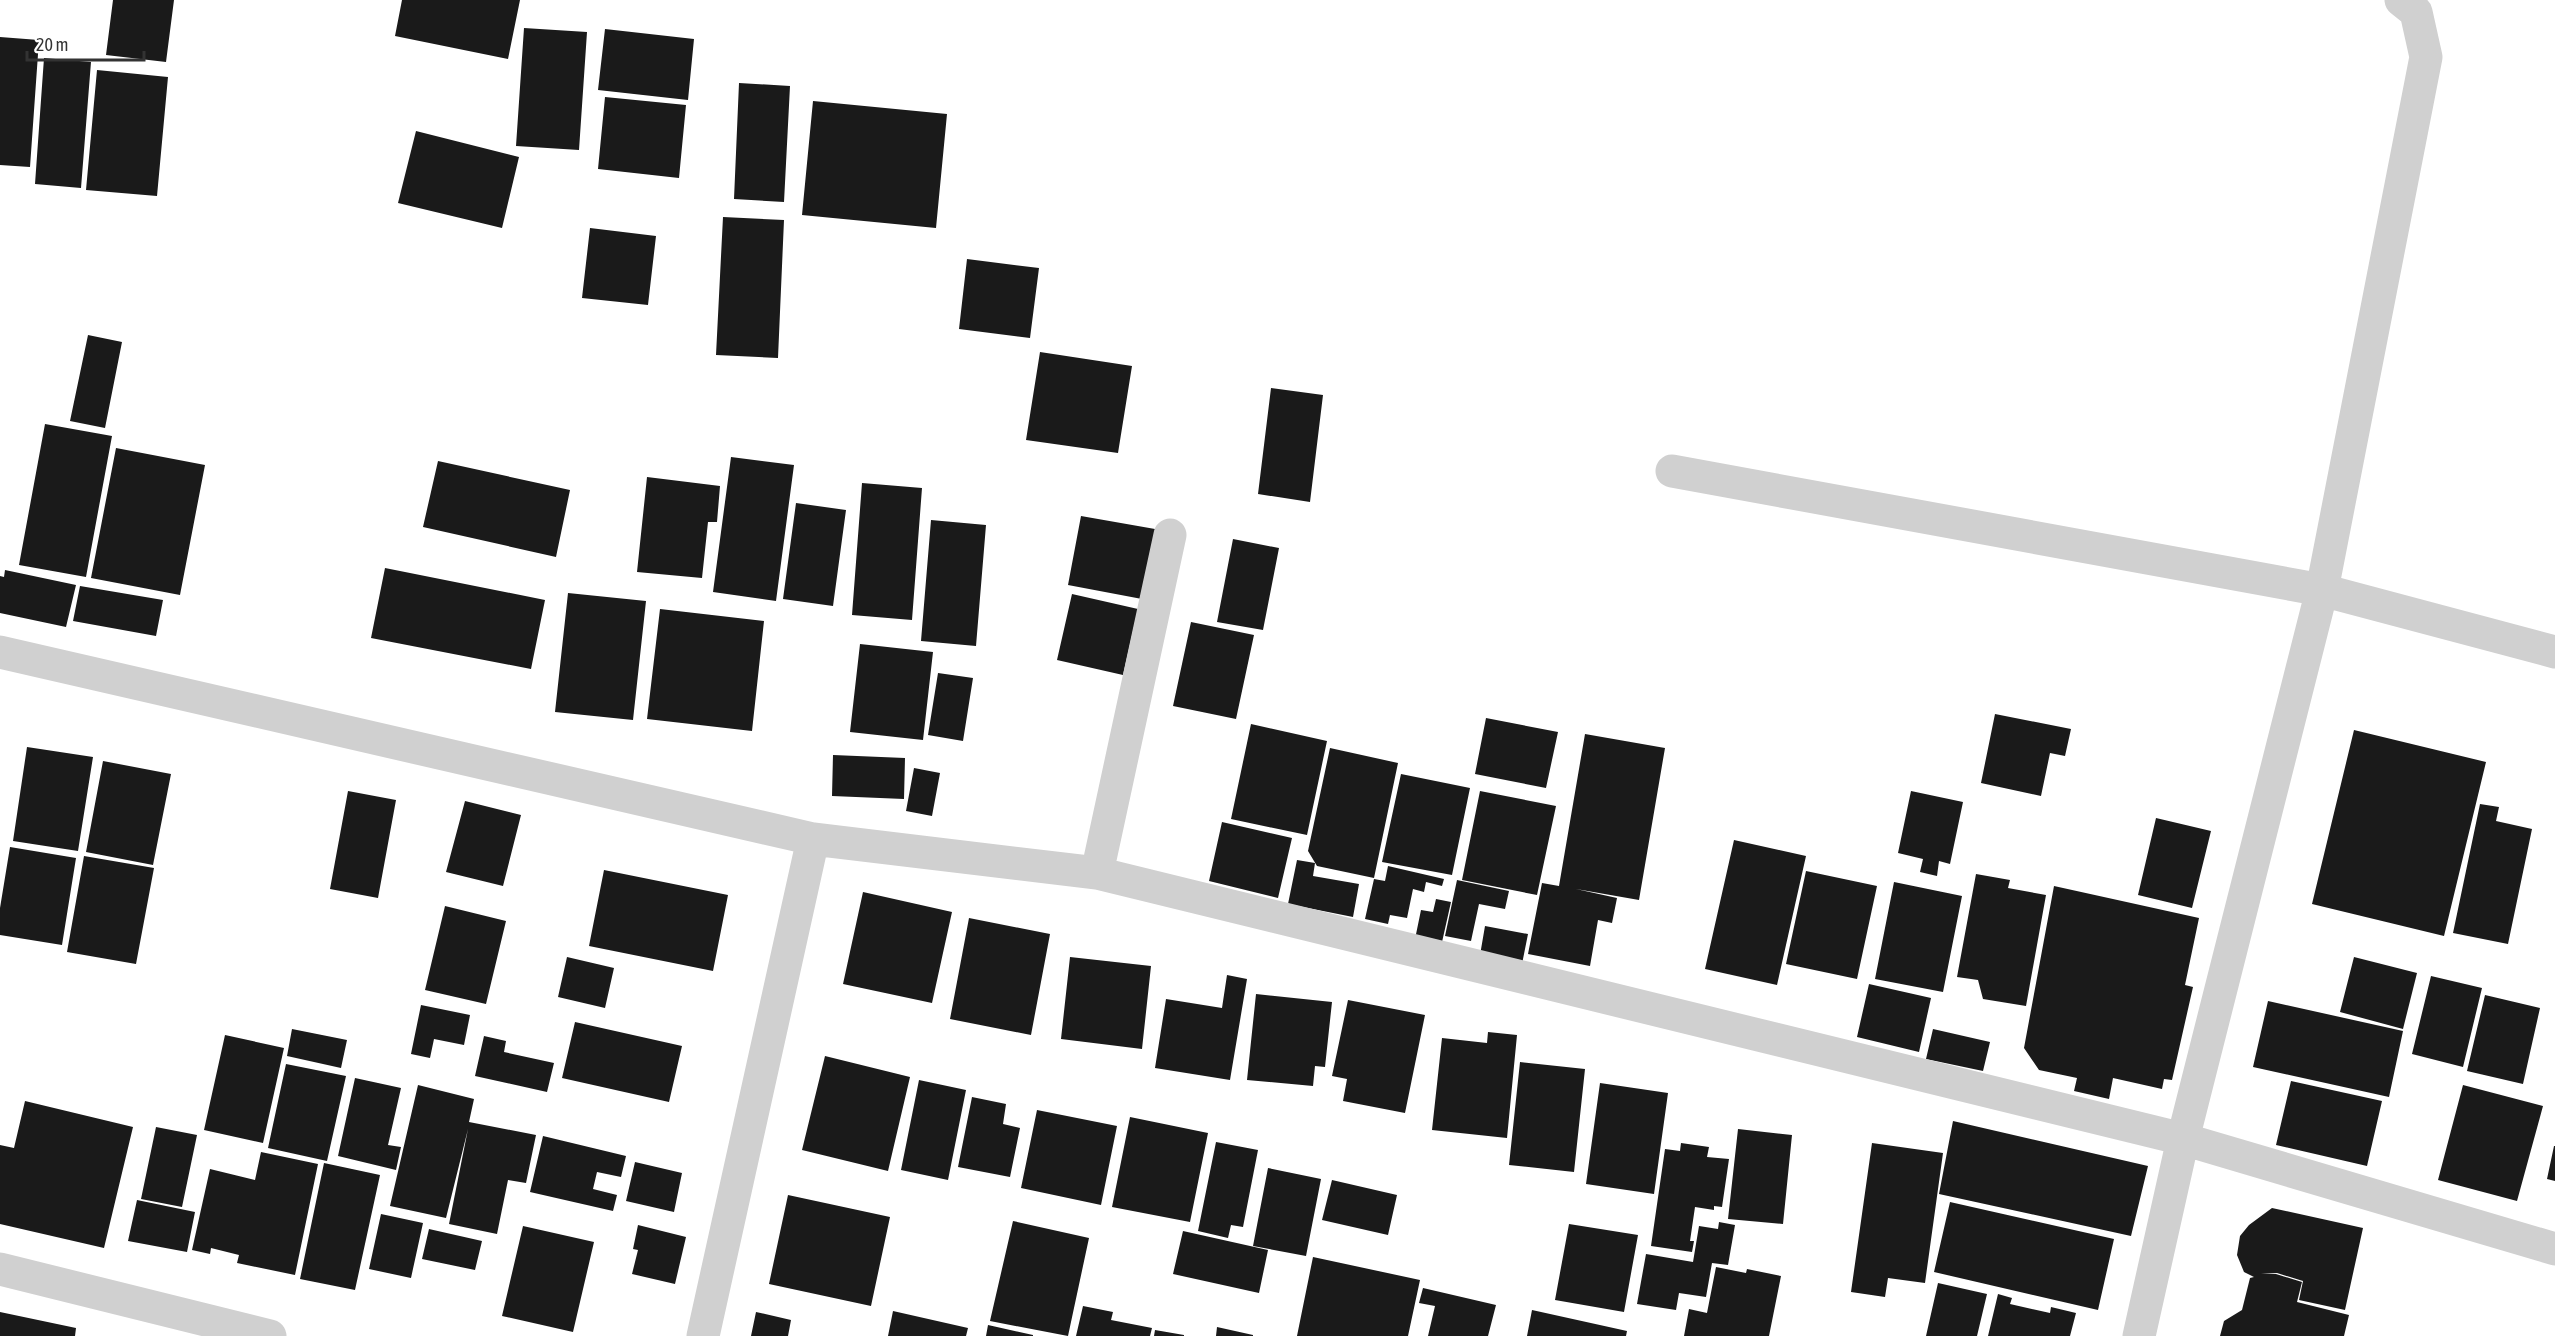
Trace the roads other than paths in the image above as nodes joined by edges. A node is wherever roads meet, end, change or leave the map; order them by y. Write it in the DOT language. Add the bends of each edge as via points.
graph roads {
  1 [pos="2401,0"];
  2 [pos="1672,471"];
  3 [pos="1170,534"];
  4 [pos="2322,590"];
  5 [pos="0,652"];
  6 [pos="2555,652"];
  7 [pos="813,839"];
  8 [pos="1097,873"];
  9 [pos="2183,1139"];
  10 [pos="2555,1249"];
  11 [pos="0,1269"];
  12 [pos="270,1336"];
  13 [pos="703,1336"];
  14 [pos="2139,1336"];
  1 -- 4 [label="street" via="2416,12 2426,57"];
  2 -- 4 [label="street"];
  3 -- 8 [label="street"];
  4 -- 6 [label="street"];
  4 -- 9 [label="street"];
  5 -- 7 [label="street"];
  7 -- 8 [label="street"];
  7 -- 13 [label="street"];
  8 -- 9 [label="street"];
  9 -- 10 [label="street"];
  9 -- 14 [label="street"];
  11 -- 12 [label="street"];
}
